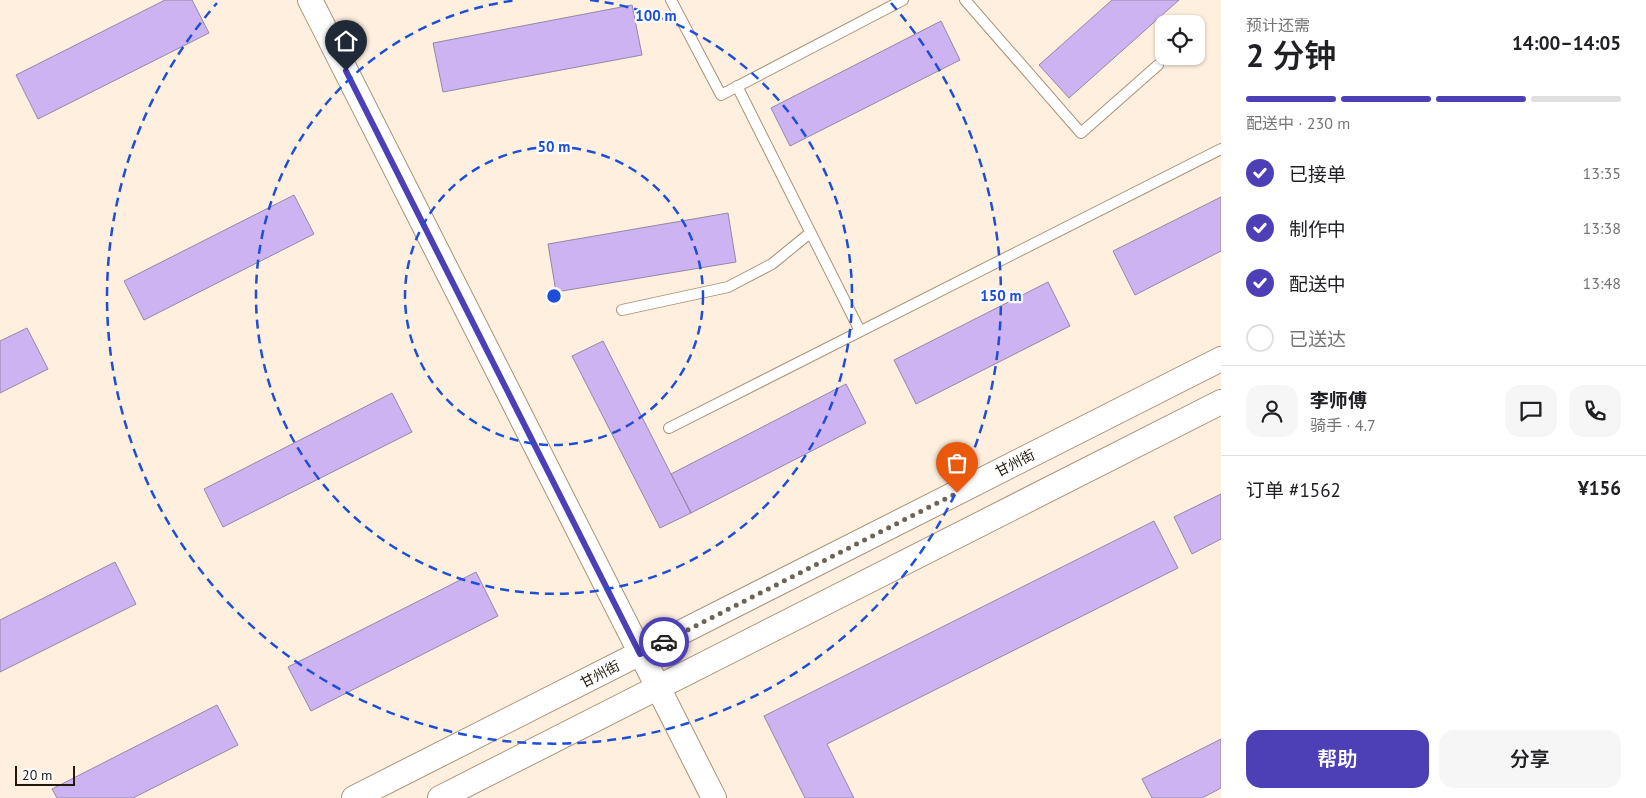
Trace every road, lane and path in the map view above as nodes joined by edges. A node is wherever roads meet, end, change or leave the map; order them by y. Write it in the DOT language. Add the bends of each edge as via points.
graph roads {
  1 [pos="310,0"];
  2 [pos="671,0"];
  3 [pos="903,0"];
  4 [pos="965,0"];
  5 [pos="1158,65"];
  6 [pos="737,86"];
  7 [pos="1221,149"];
  8 [pos="810,233"];
  9 [pos="622,310"];
  10 [pos="860,332"];
  11 [pos="1221,359"];
  12 [pos="1221,402"];
  13 [pos="669,428"];
  14 [pos="640,654"];
  15 [pos="658,688"];
  16 [pos="354,798"];
  17 [pos="440,798"];
  18 [pos="714,798"];
  1 -- 14 [label="street"];
  2 -- 6 [label="lane" via="721,95"];
  3 -- 6 [label="lane"];
  4 -- 5 [label="lane" via="1081,133"];
  6 -- 8 [label="lane"];
  7 -- 10 [label="lane"];
  8 -- 9 [label="lane" via="772,264 728,287"];
  8 -- 10 [label="lane"];
  10 -- 13 [label="lane"];
  11 -- 14 [label="street, 甘州街"];
  12 -- 15 [label="street"];
  14 -- 15 [label="street"];
  14 -- 16 [label="street, 甘州街"];
  15 -- 17 [label="street"];
  15 -- 18 [label="street"];
}
